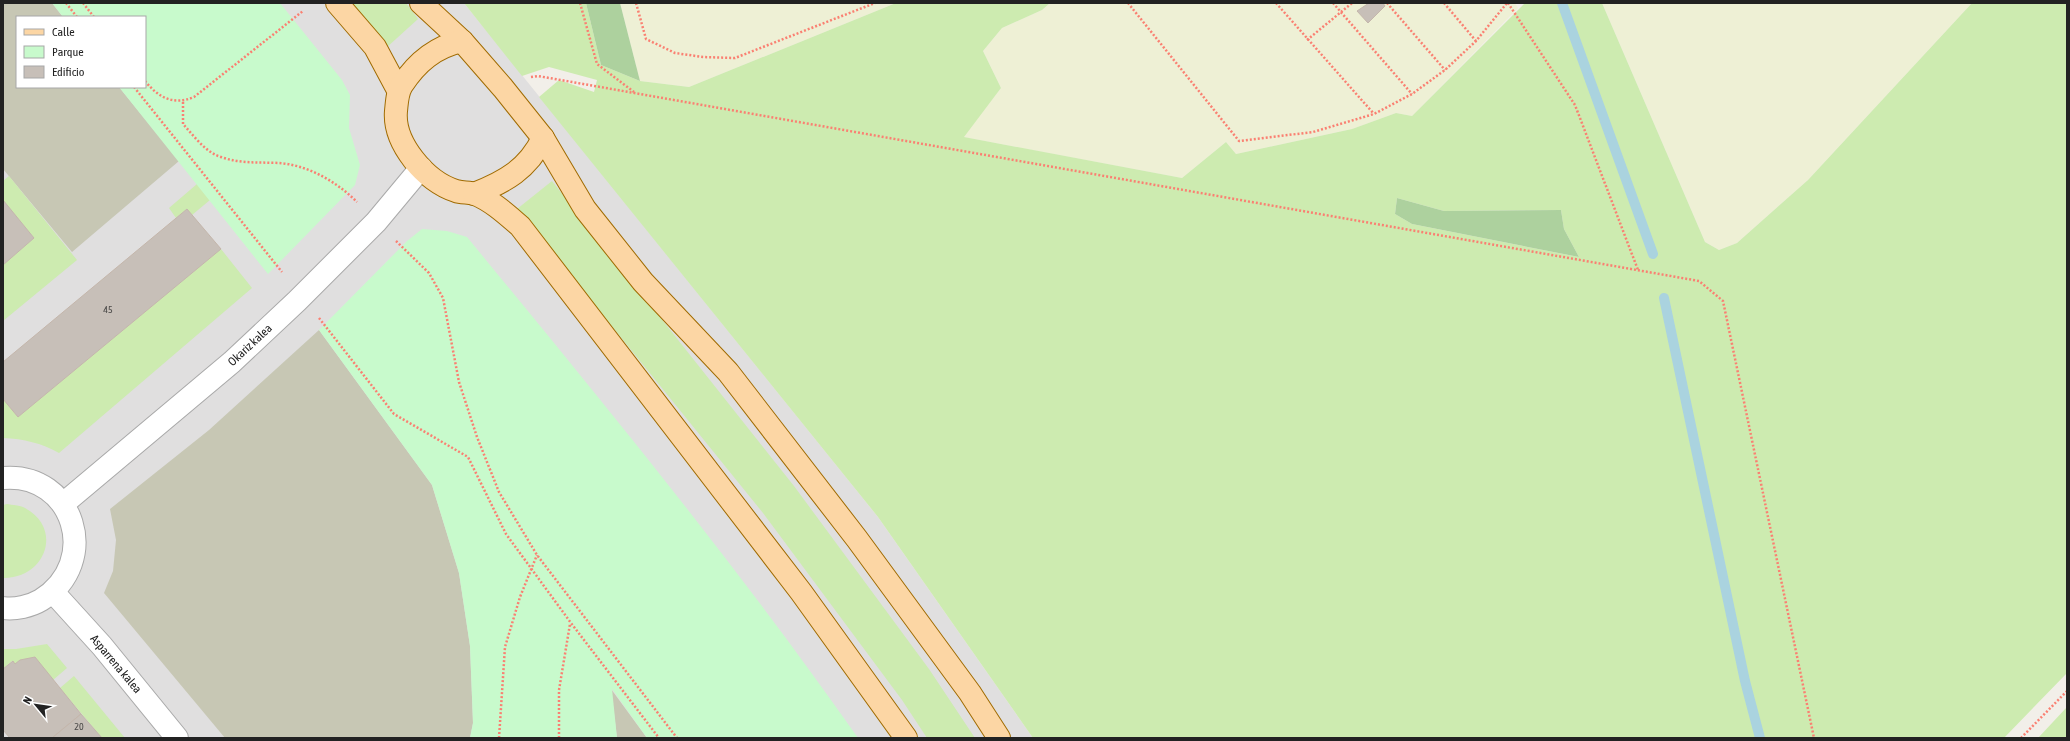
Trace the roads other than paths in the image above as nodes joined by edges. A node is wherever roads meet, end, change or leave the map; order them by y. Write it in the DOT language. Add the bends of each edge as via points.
graph roads {
  1 [pos="337,3"];
  2 [pos="427,5"];
  3 [pos="462,41"];
  4 [pos="398,90"];
  5 [pos="543,138"];
  6 [pos="421,168"];
  7 [pos="474,194"];
  8 [pos="3,478"];
  9 [pos="63,504"];
  10 [pos="53,592"];
  11 [pos="3,608"];
  12 [pos="177,738"];
  13 [pos="906,738"];
  14 [pos="999,738"];
  1 -- 4 [label="main road" via="375,47"];
  2 -- 3 [label="main road"];
  3 -- 4 [label="main road" via="445,45 427,56 411,71"];
  3 -- 5 [label="main road"];
  4 -- 6 [label="main road" via="395,122 402,144"];
  5 -- 7 [label="main road" via="537,150 521,168 502,183"];
  5 -- 14 [label="main road" via="585,209 643,282 728,372 857,539 970,693"];
  6 -- 7 [label="main road" via="456,191"];
  6 -- 9 [label="street, Okariz kalea" via="376,222 297,301 232,362"];
  7 -- 13 [label="main road" via="501,209 520,226 542,253 801,592"];
  8 -- 9 [label="street" via="17,477 43,486"];
  9 -- 10 [label="street" via="73,525 75,550 68,573"];
  10 -- 11 [label="street" via="31,605"];
  10 -- 12 [label="street, Asparrena kalea" via="102,646"];
}
